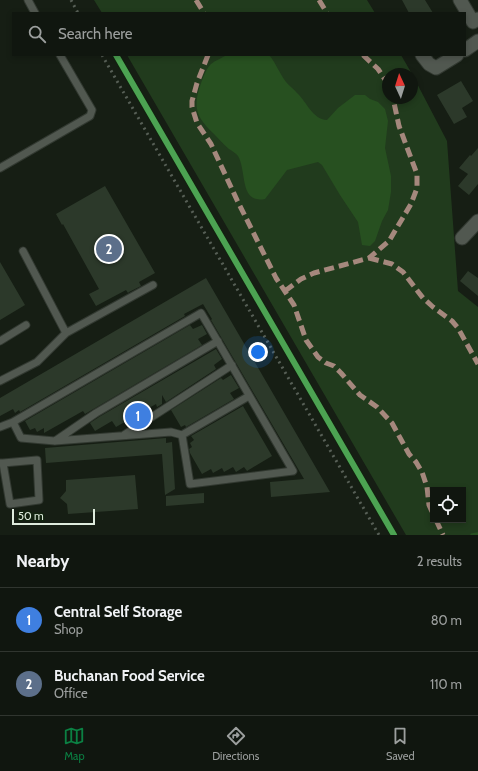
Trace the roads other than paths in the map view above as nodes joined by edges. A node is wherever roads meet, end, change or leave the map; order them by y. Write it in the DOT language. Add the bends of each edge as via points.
graph roads {
  1 [pos="28,0"];
  2 [pos="460,0"];
  3 [pos="34,12"];
  4 [pos="473,24"];
  5 [pos="478,41"];
  6 [pos="466,49"];
  7 [pos="61,56"];
  8 [pos="423,56"];
  9 [pos="455,56"];
  10 [pos="1,164"];
  11 [pos="478,221"];
  12 [pos="462,238"];
  13 [pos="23,252"];
  14 [pos="153,285"];
  15 [pos="26,324"];
  16 [pos="66,333"];
  17 [pos="0,341"];
  18 [pos="218,341"];
  19 [pos="232,365"];
  20 [pos="0,381"];
  21 [pos="250,396"];
  22 [pos="13,422"];
  23 [pos="0,427"];
  24 [pos="182,434"];
  25 [pos="122,436"];
  26 [pos="55,441"];
  27 [pos="2,463"];
  1 -- 3 [label="lane"];
  2 -- 4 [label="street"];
  5 -- 6 [label="street"];
  7 -- 10 [label="lane" via="92,110 90,116"];
  8 -- 9 [label="street" via="436,68"];
  11 -- 12 [label="street"];
  13 -- 16 [label="lane"];
  14 -- 16 [label="lane"];
  15 -- 17 [label="lane"];
  16 -- 20 [label="lane" via="37,362"];
  18 -- 19 [label="lane"];
  18 -- 22 [label="lane" via="201,313"];
  18 -- 26 [label="lane" via="96,413"];
  19 -- 21 [label="lane"];
  19 -- 25 [label="lane"];
  21 -- 24 [label="lane"];
  21 -- 24 [label="lane" via="293,471 190,484"];
  22 -- 23 [label="lane"];
  22 -- 26 [label="lane" via="21,438"];
  24 -- 25 [label="lane" via="171,432"];
  25 -- 26 [label="lane"];
  27 -- 27 [label="lane" via="10,504 39,500 37,460"];
}
